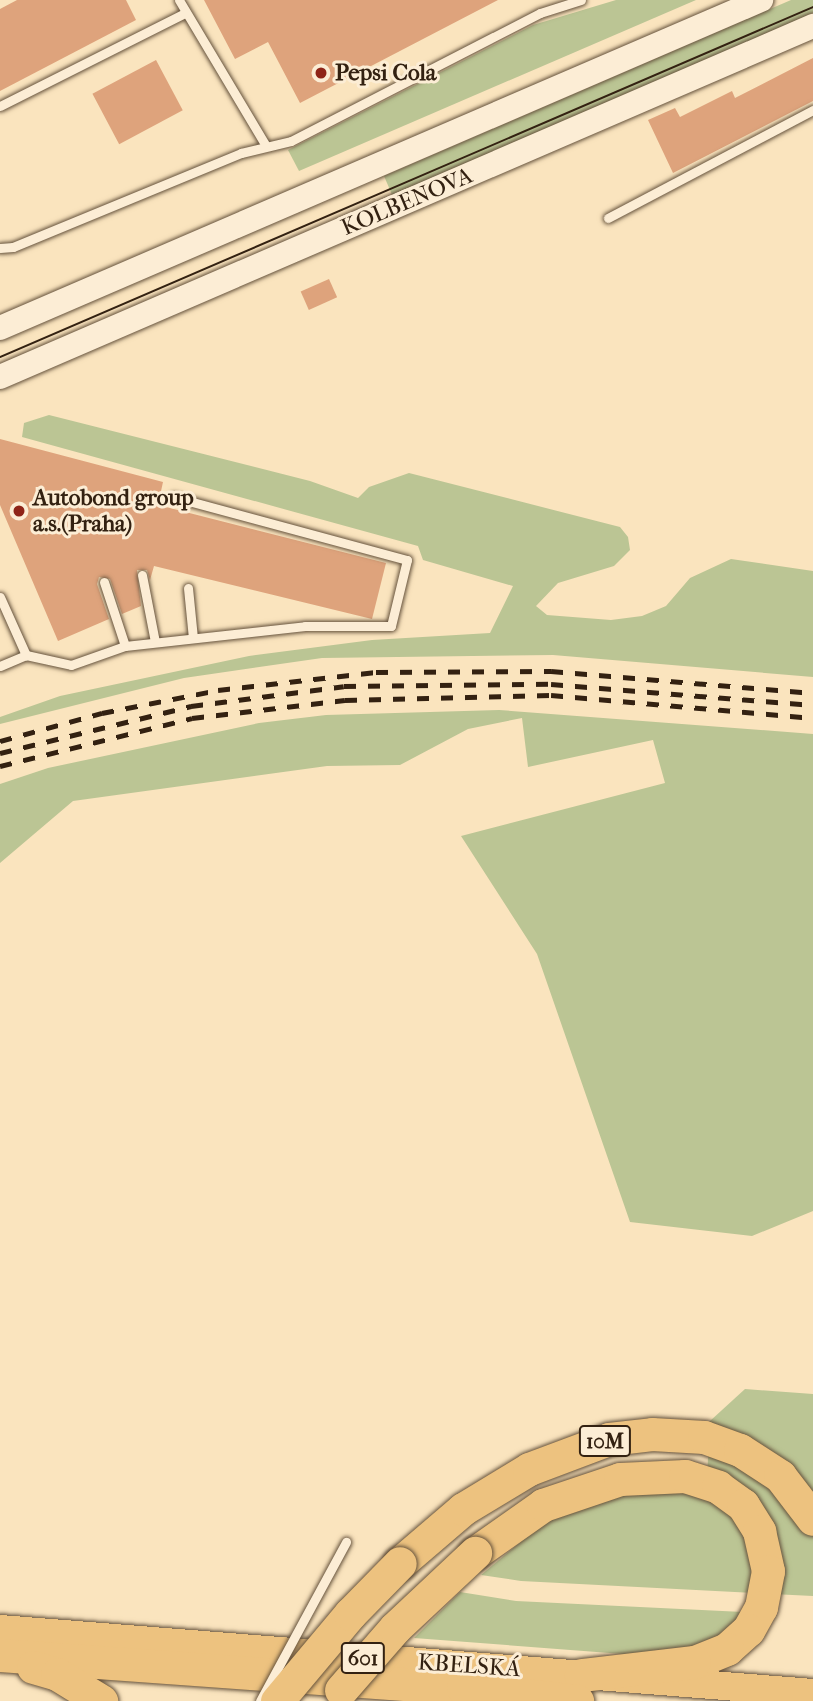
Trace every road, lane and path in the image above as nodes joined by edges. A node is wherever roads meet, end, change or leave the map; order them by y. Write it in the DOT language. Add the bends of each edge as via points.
graph roads {
  1 [pos="178,0"];
  2 [pos="581,0"];
  3 [pos="761,0"];
  4 [pos="185,13"];
  5 [pos="813,26"];
  6 [pos="0,106"];
  7 [pos="813,110"];
  8 [pos="266,146"];
  9 [pos="608,218"];
  10 [pos="0,248"];
  11 [pos="0,328"];
  12 [pos="0,377"];
  13 [pos="173,497"];
  14 [pos="142,575"];
  15 [pos="104,582"];
  16 [pos="188,588"];
  17 [pos="0,597"];
  18 [pos="3,612"];
  19 [pos="193,638"];
  20 [pos="155,642"];
  21 [pos="125,646"];
  22 [pos="26,655"];
  23 [pos="0,666"];
  24 [pos="813,1519"];
  25 [pos="346,1542"];
  26 [pos="0,1629"];
  27 [pos="0,1657"];
  28 [pos="579,1688"];
  29 [pos="813,1693"];
  30 [pos="101,1701"];
  31 [pos="260,1701"];
  32 [pos="277,1701"];
  33 [pos="332,1701"];
  1 -- 4 [label="lane"];
  2 -- 8 [label="lane" via="540,13 291,141"];
  3 -- 11 [label="main road, KOLBENOVA"];
  4 -- 6 [label="lane"];
  4 -- 8 [label="lane"];
  5 -- 12 [label="main road, KOLBENOVA"];
  7 -- 9 [label="lane"];
  8 -- 10 [label="lane" via="13,247"];
  13 -- 19 [label="lane" via="407,560 391,626 305,626"];
  14 -- 20 [label="lane"];
  15 -- 21 [label="lane"];
  16 -- 19 [label="lane"];
  17 -- 18 [label="lane"];
  18 -- 22 [label="lane"];
  19 -- 20 [label="lane"];
  20 -- 21 [label="lane"];
  21 -- 22 [label="lane" via="71,664"];
  22 -- 23 [label="lane"];
  24 -- 32 [label="highway, 10M, bridge" via="780,1476 740,1450 704,1437 652,1434 609,1439 567,1453 497,1486 432,1535 350,1614"];
  25 -- 31 [label="lane, bridge"];
  26 -- 28 [label="main road, KBELSKÁ / 601"];
  27 -- 28 [label="highway, KBELSKÁ / 601" via="464,1688"];
  27 -- 30 [label="highway" via="57,1674"];
  28 -- 29 [label="main road, KBELSKÁ / 601"];
  28 -- 33 [label="highway, 10M, bridge" via="694,1662 727,1649 748,1630 761,1607 768,1571 759,1531 743,1505 718,1487 685,1476 620,1479 543,1505 495,1537 432,1591"];
}
